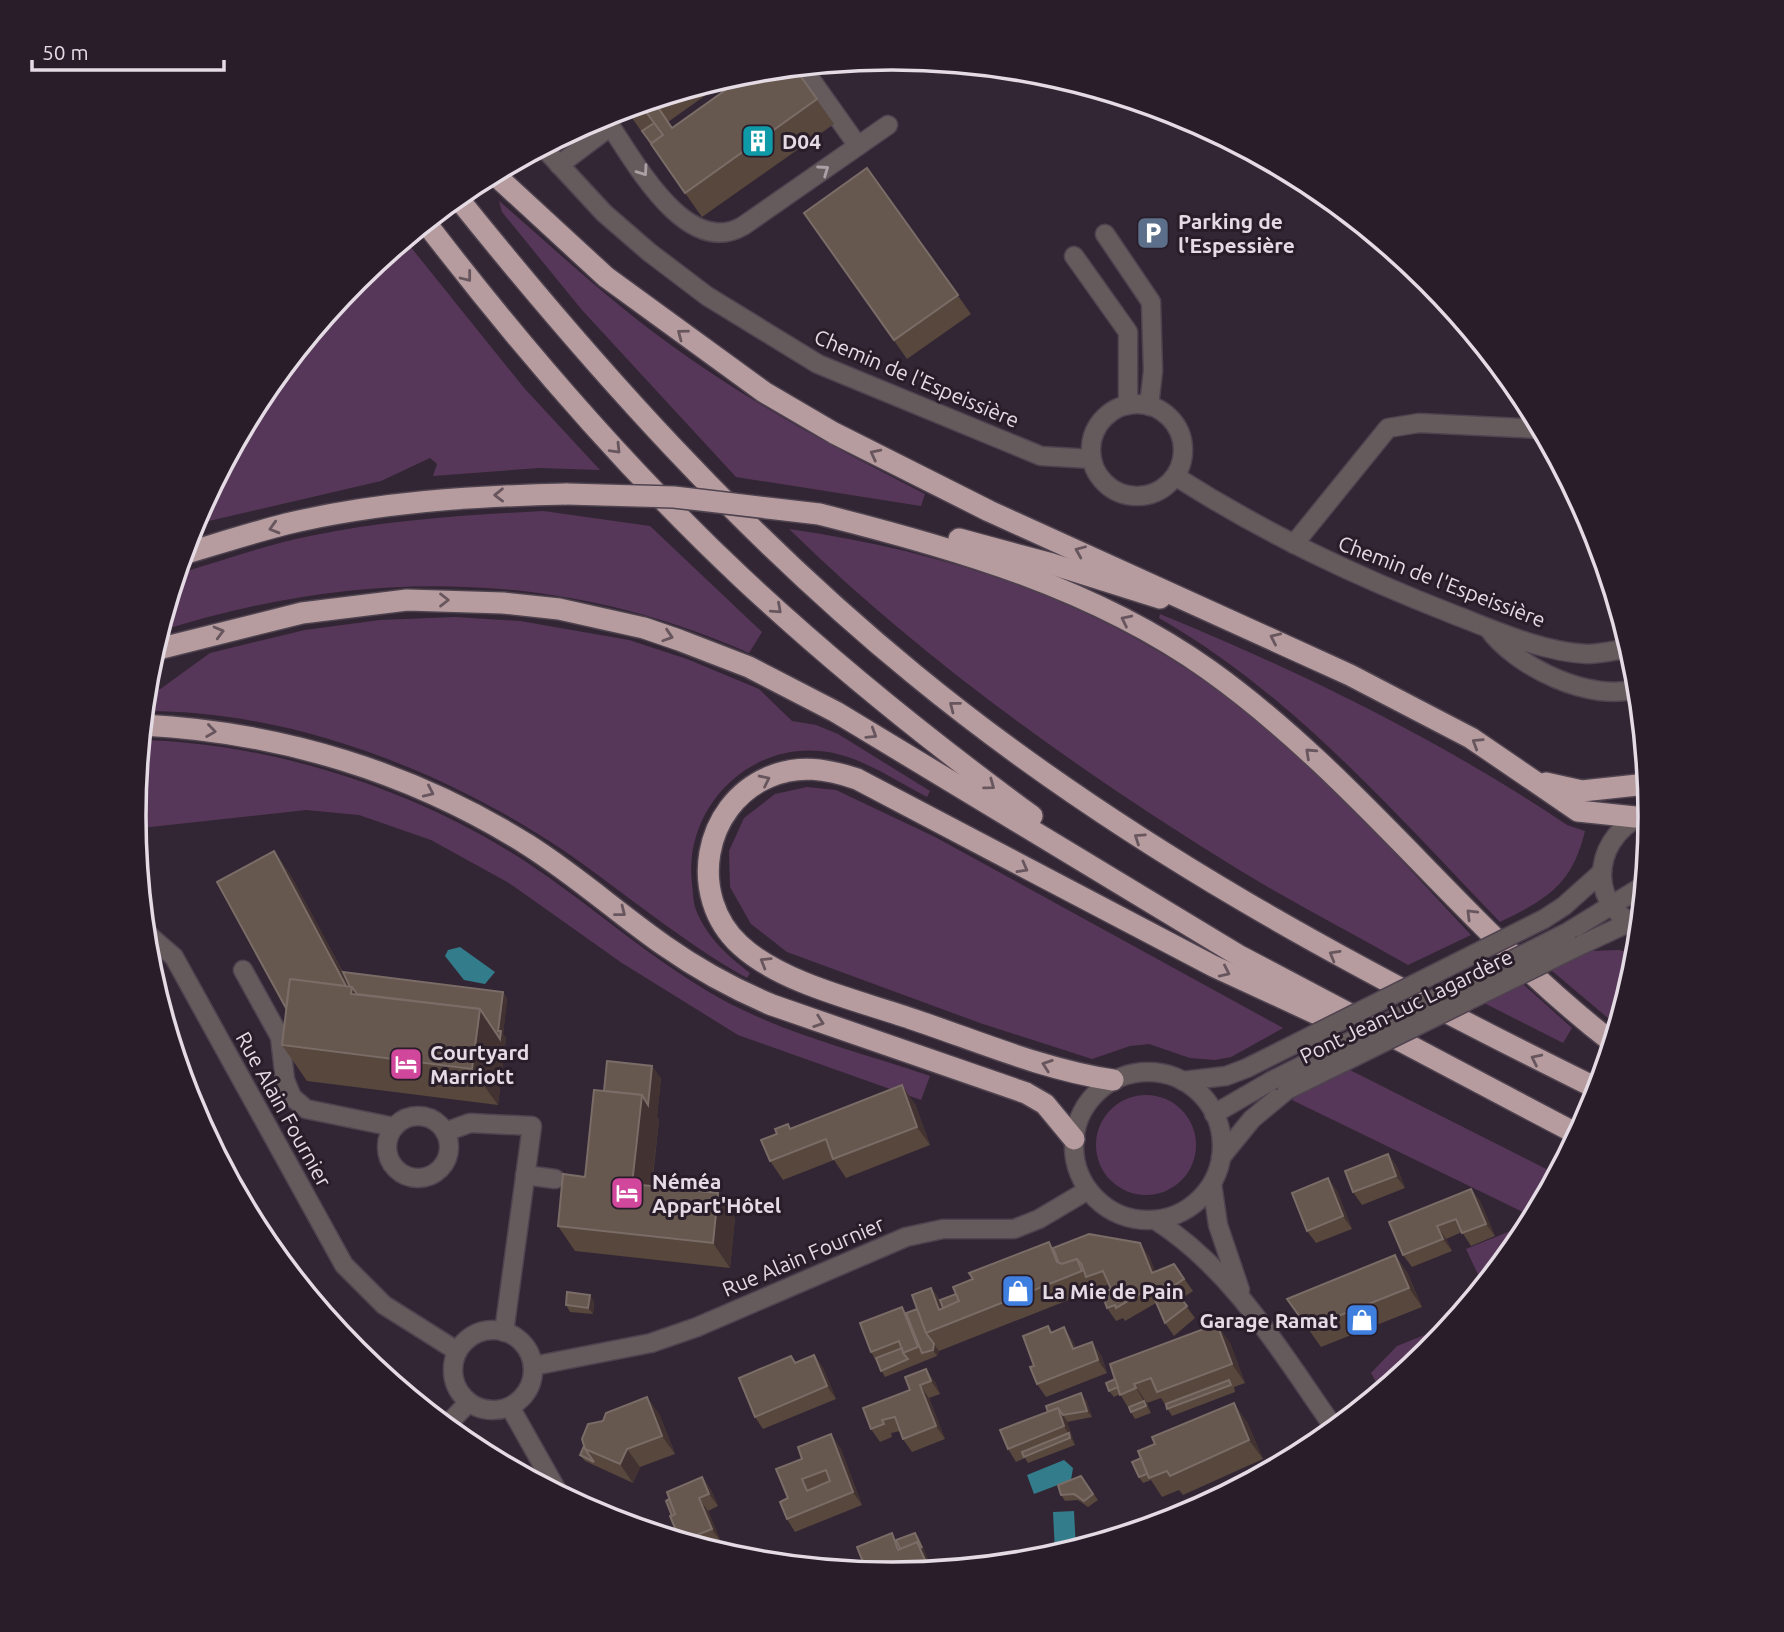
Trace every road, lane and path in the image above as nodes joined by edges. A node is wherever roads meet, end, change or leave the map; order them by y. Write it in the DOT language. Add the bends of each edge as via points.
graph roads {
  1 [pos="808,75"];
  2 [pos="888,125"];
  3 [pos="610,126"];
  4 [pos="594,133"];
  5 [pos="858,146"];
  6 [pos="549,154"];
  7 [pos="559,165"];
  8 [pos="502,181"];
  9 [pos="464,206"];
  10 [pos="431,230"];
  11 [pos="1105,234"];
  12 [pos="1074,256"];
  13 [pos="1128,405"];
  14 [pos="1149,406"];
  15 [pos="1529,428"];
  16 [pos="1092,459"];
  17 [pos="1175,476"];
  18 [pos="819,514"];
  19 [pos="1294,544"];
  20 [pos="196,550"];
  21 [pos="1232,619"];
  22 [pos="1488,628"];
  23 [pos="165,647"];
  24 [pos="1619,650"];
  25 [pos="1628,692"];
  26 [pos="151,726"];
  27 [pos="1535,780"];
  28 [pos="1637,785"];
  29 [pos="1638,815"];
  30 [pos="1638,818"];
  31 [pos="1602,872"];
  32 [pos="1134,891"];
  33 [pos="1634,892"];
  34 [pos="1612,905"];
  35 [pos="1631,921"];
  36 [pos="1630,925"];
  37 [pos="1574,938"];
  38 [pos="157,942"];
  39 [pos="243,970"];
  40 [pos="1605,1035"];
  41 [pos="1113,1080"];
  42 [pos="1183,1081"];
  43 [pos="1588,1084"];
  44 [pos="1495,1092"];
  45 [pos="1214,1114"];
  46 [pos="394,1127"];
  47 [pos="1568,1130"];
  48 [pos="445,1132"];
  49 [pos="1074,1139"];
  50 [pos="1221,1157"];
  51 [pos="525,1175"];
  52 [pos="555,1179"];
  53 [pos="1212,1184"];
  54 [pos="1088,1190"];
  55 [pos="1155,1220"];
  56 [pos="1244,1300"];
  57 [pos="504,1332"];
  58 [pos="457,1351"];
  59 [pos="533,1366"];
  60 [pos="468,1402"];
  61 [pos="510,1407"];
  62 [pos="453,1418"];
  63 [pos="1329,1420"];
  64 [pos="550,1479"];
  1 -- 5 [label="street"];
  2 -- 5 [label="street"];
  3 -- 5 [label="street, one-way" via="678,216 697,229 721,234 743,226"];
  4 -- 7 [label="street"];
  6 -- 7 [label="street, Chemin de l'Espeissière"];
  7 -- 16 [label="street, Chemin de l'Espeissière" via="604,213 697,289 818,364 1041,456"];
  21 -- 8 [label="highway, one-way" via="989,511 834,433 764,392 606,277"];
  43 -- 9 [label="highway, one-way" via="1346,962 1226,893 1094,808 957,708 874,640 731,510 601,372"];
  10 -- 32 [label="highway, one-way" via="573,404 741,577 915,728"];
  11 -- 14 [label="street" via="1151,302"];
  12 -- 13 [label="street" via="1128,332"];
  13 -- 14 [label="street"];
  13 -- 16 [label="street" via="1109,415 1095,431"];
  14 -- 17 [label="street" via="1167,416 1180,434 1183,448"];
  15 -- 19 [label="street" via="1419,423 1388,428"];
  16 -- 17 [label="street" via="1107,485 1121,493 1151,494"];
  17 -- 19 [label="street, Chemin de l'Espeissière" via="1243,519"];
  18 -- 20 [label="highway, one-way, bridge" via="674,497 481,496 396,504 286,524"];
  18 -- 21 [label="highway" via="992,547"];
  40 -- 18 [label="highway, one-way" via="1510,953 1304,747 1208,669 1134,623 1024,574"];
  19 -- 22 [label="street, Chemin de l'Espeissière" via="1361,578"];
  27 -- 21 [label="highway, one-way" via="1406,703"];
  22 -- 24 [label="street, Chemin de l'Espeissière" via="1588,654"];
  22 -- 25 [label="street" via="1499,645 1534,669 1588,689"];
  23 -- 32 [label="highway, one-way" via="302,613 407,600 559,609 631,625 707,649 811,699"];
  26 -- 49 [label="highway, one-way" via="240,734 304,748 409,783 470,811 529,846 664,946 734,989 1026,1093 1045,1104"];
  27 -- 28 [label="highway" via="1582,791"];
  27 -- 29 [label="highway" via="1578,811"];
  30 -- 31 [label="street" via="1611,840"];
  31 -- 34 [label="street"];
  31 -- 42 [label="street, Pont Jean-Luc Lagardère, bridge" via="1544,919 1247,1068 1226,1076"];
  32 -- 44 [label="highway" via="1238,955"];
  33 -- 34 [label="street"];
  34 -- 35 [label="street"];
  34 -- 37 [label="street"];
  36 -- 37 [label="street, Pont Jean-Luc Lagardère"];
  37 -- 45 [label="street, bridge" via="1271,1082"];
  37 -- 50 [label="street, Pont Jean-Luc Lagardère, bridge" via="1287,1090 1252,1119"];
  38 -- 58 [label="street, Rue Alain Fournier" via="174,957 344,1265 384,1305"];
  39 -- 46 [label="street" via="280,1037 285,1080 292,1097 306,1109"];
  41 -- 42 [label="street" via="1143,1072"];
  41 -- 44 [label="highway, one-way" via="1059,1069 817,986 753,955 727,930 709,890 708,857 723,816 743,793 781,773 827,770 857,779 1213,966"];
  41 -- 49 [label="street" via="1089,1100"];
  42 -- 45 [label="street"];
  44 -- 47 [label="highway"];
  45 -- 50 [label="street" via="1220,1128"];
  46 -- 48 [label="street" via="419,1116"];
  46 -- 48 [label="street" via="386,1147 388,1157 400,1174 410,1178 421,1179 439,1171 449,1152"];
  48 -- 51 [label="street" via="470,1123 532,1126"];
  49 -- 54 [label="street" via="1076,1166"];
  50 -- 53 [label="street"];
  51 -- 52 [label="street"];
  51 -- 57 [label="street"];
  53 -- 55 [label="street" via="1188,1209"];
  53 -- 56 [label="street" via="1218,1225"];
  54 -- 55 [label="street" via="1118,1214"];
  54 -- 59 [label="street, Rue Alain Fournier" via="1014,1229 943,1229 906,1237 650,1343"];
  55 -- 56 [label="street" via="1193,1246"];
  56 -- 63 [label="street"];
  57 -- 58 [label="street" via="477,1333"];
  57 -- 59 [label="street" via="524,1344"];
  58 -- 60 [label="street" via="453,1378"];
  59 -- 61 [label="street" via="525,1394"];
  60 -- 61 [label="street" via="481,1409"];
  60 -- 62 [label="street"];
  61 -- 64 [label="street"];
}
